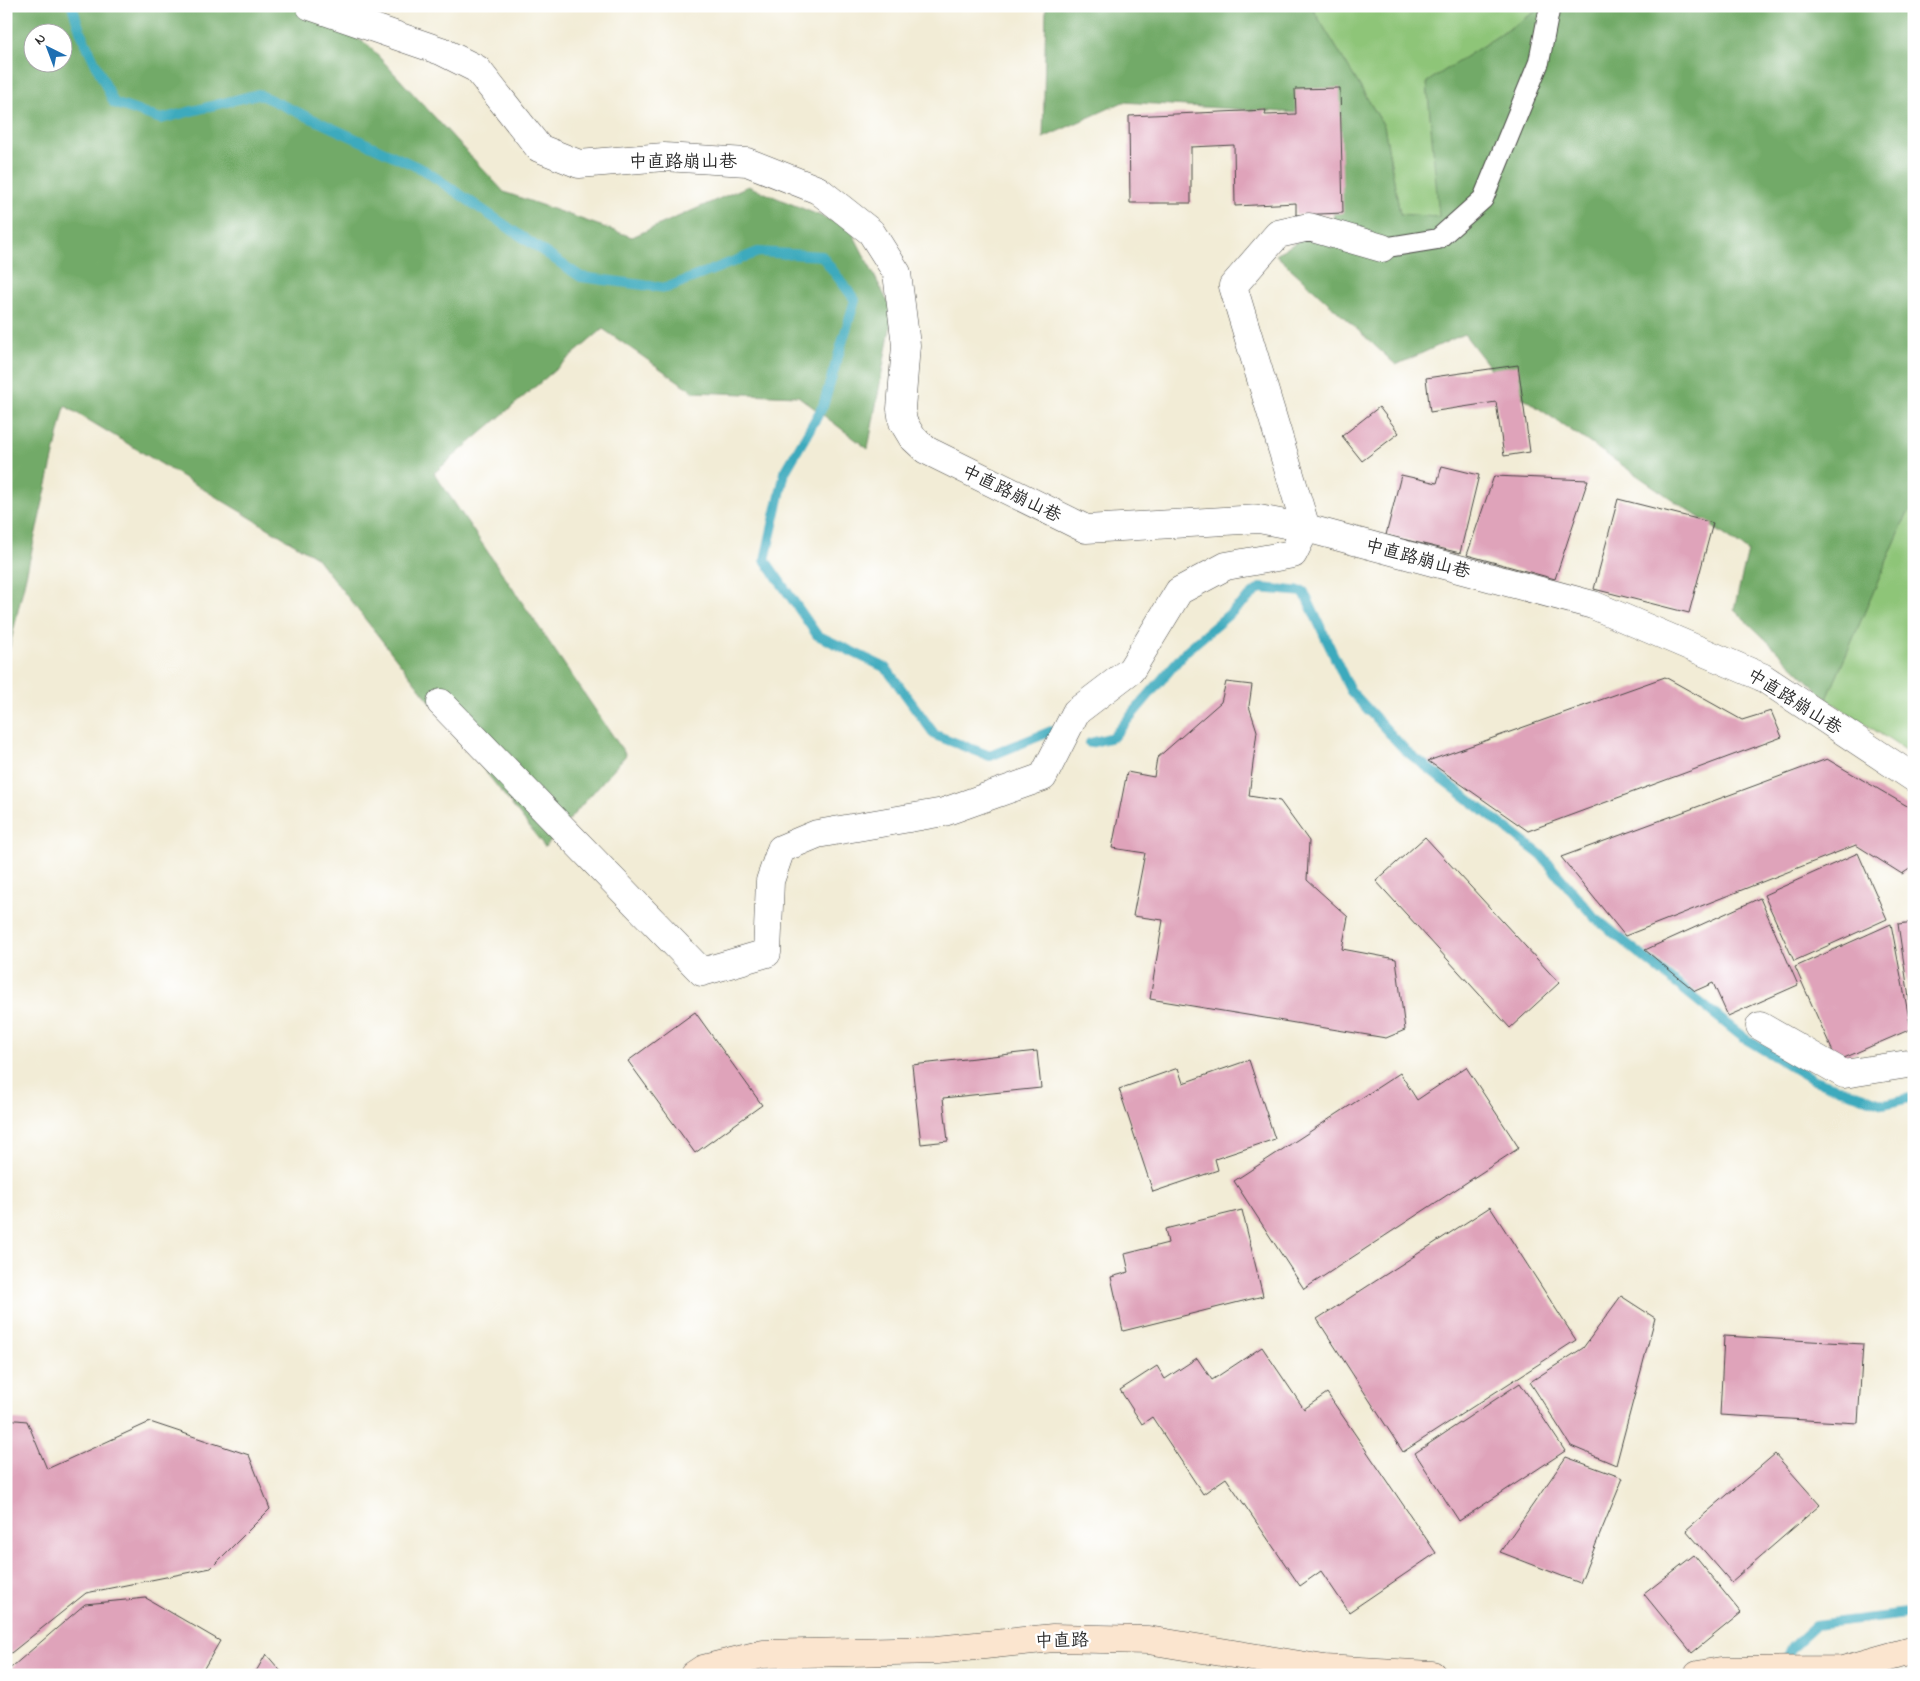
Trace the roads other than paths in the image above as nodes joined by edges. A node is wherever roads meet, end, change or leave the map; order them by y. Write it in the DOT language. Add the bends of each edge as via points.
graph roads {
  1 [pos="310,6"];
  2 [pos="1550,6"];
  3 [pos="1382,248"];
  4 [pos="1306,528"];
  5 [pos="441,703"];
  6 [pos="1914,778"];
  7 [pos="1760,1026"];
  8 [pos="1914,1062"];
  9 [pos="1914,1650"];
  10 [pos="694,1675"];
  11 [pos="1432,1675"];
  12 [pos="1698,1675"];
  1 -- 4 [label="street, 中直路崩山巷" via="441,51 477,69 539,148 579,164 664,157 747,162 818,190 871,232 897,274 906,345 901,409 903,422 912,437 926,450 1086,529 1259,519"];
  2 -- 3 [label="lane" via="1539,62 1483,200 1438,239"];
  3 -- 4 [label="street" via="1309,227 1278,234 1233,286"];
  4 -- 5 [label="street" via="1293,554 1226,566 1179,591 1131,670 1076,712 1044,777 944,812 817,834 781,849 770,882 767,953 702,972"];
  4 -- 6 [label="street, 中直路崩山巷" via="1593,606 1762,677"];
  7 -- 8 [label="street" via="1844,1074"];
  9 -- 12 [label="street" via="1843,1670 1721,1671"];
  10 -- 11 [label="street, 中直路" via="703,1669 763,1654 937,1650 1053,1638 1148,1640 1324,1669"];
}
